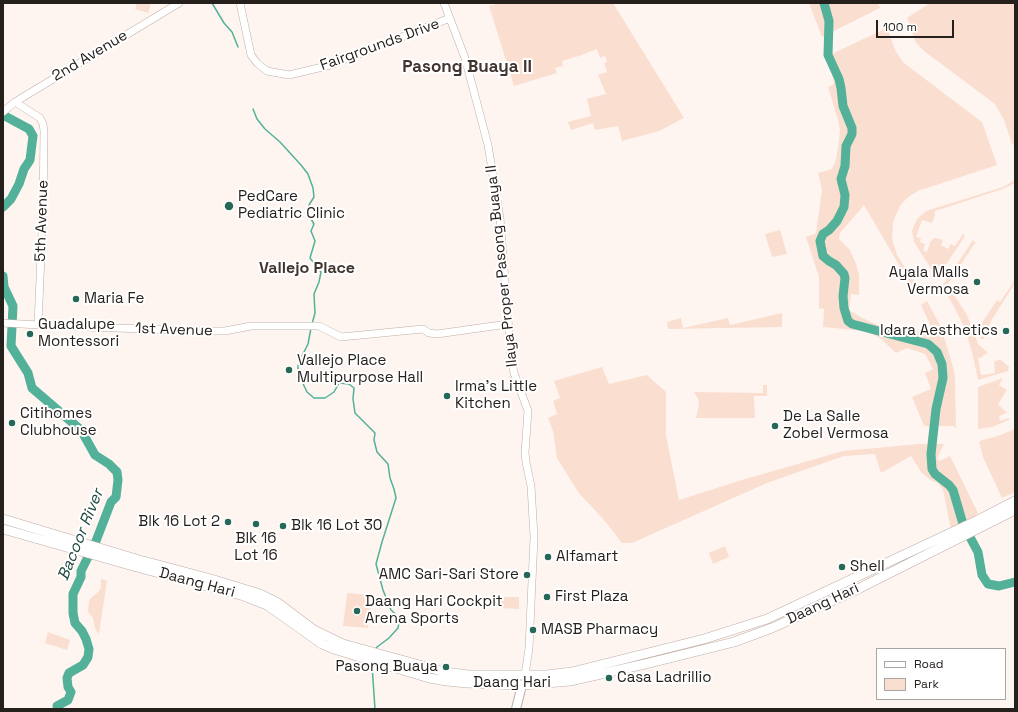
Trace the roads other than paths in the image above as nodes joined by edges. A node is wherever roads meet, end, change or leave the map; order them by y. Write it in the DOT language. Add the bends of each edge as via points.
graph roads {
  1 [pos="179,3"];
  2 [pos="240,3"];
  3 [pos="444,3"];
  4 [pos="450,18"];
  5 [pos="13,104"];
  6 [pos="3,112"];
  7 [pos="4,323"];
  8 [pos="508,324"];
  9 [pos="38,325"];
  10 [pos="1015,501"];
  11 [pos="1015,510"];
  12 [pos="3,519"];
  13 [pos="978,524"];
  14 [pos="3,529"];
  15 [pos="955,536"];
  16 [pos="83,548"];
  17 [pos="383,659"];
  18 [pos="525,675"];
  19 [pos="522,685"];
  20 [pos="516,709"];
  1 -- 5 [label="street, 2nd Avenue"];
  2 -- 4 [label="street, Fairgrounds Drive" via="251,55 267,71 289,75 331,65"];
  3 -- 4 [label="street, Ilaya Proper Pasong Buaya II"];
  4 -- 8 [label="street, Ilaya Proper Pasong Buaya II" via="465,58 488,145 500,218"];
  5 -- 6 [label="street, 2nd Avenue"];
  5 -- 9 [label="street, 5th Avenue" via="40,118 44,131"];
  7 -- 9 [label="street, 1st Avenue"];
  8 -- 9 [label="street, 1st Avenue" via="437,334 424,329 341,337 320,326 251,326 225,331"];
  8 -- 18 [label="street, Ilaya Proper Pasong Buaya II" via="514,373 528,411 525,452 533,512 531,624"];
  10 -- 13 [label="main road, Daang Hari"];
  11 -- 13 [label="main road, Daang Hari"];
  12 -- 16 [label="main road, Daang Hari"];
  13 -- 15 [label="main road, Daang Hari"];
  14 -- 16 [label="main road, Daang Hari"];
  15 -- 18 [label="main road, Daang Hari" via="767,619 741,628 572,672"];
  15 -- 19 [label="main road, Daang Hari" via="854,591 734,642 570,681"];
  16 -- 17 [label="main road, Daang Hari" via="228,588 260,594 270,598 325,636 361,653"];
  17 -- 18 [label="main road, Daang Hari" via="456,674"];
  17 -- 19 [label="main road, Daang Hari" via="429,678 467,683"];
  19 -- 20 [label="main road"];
}
